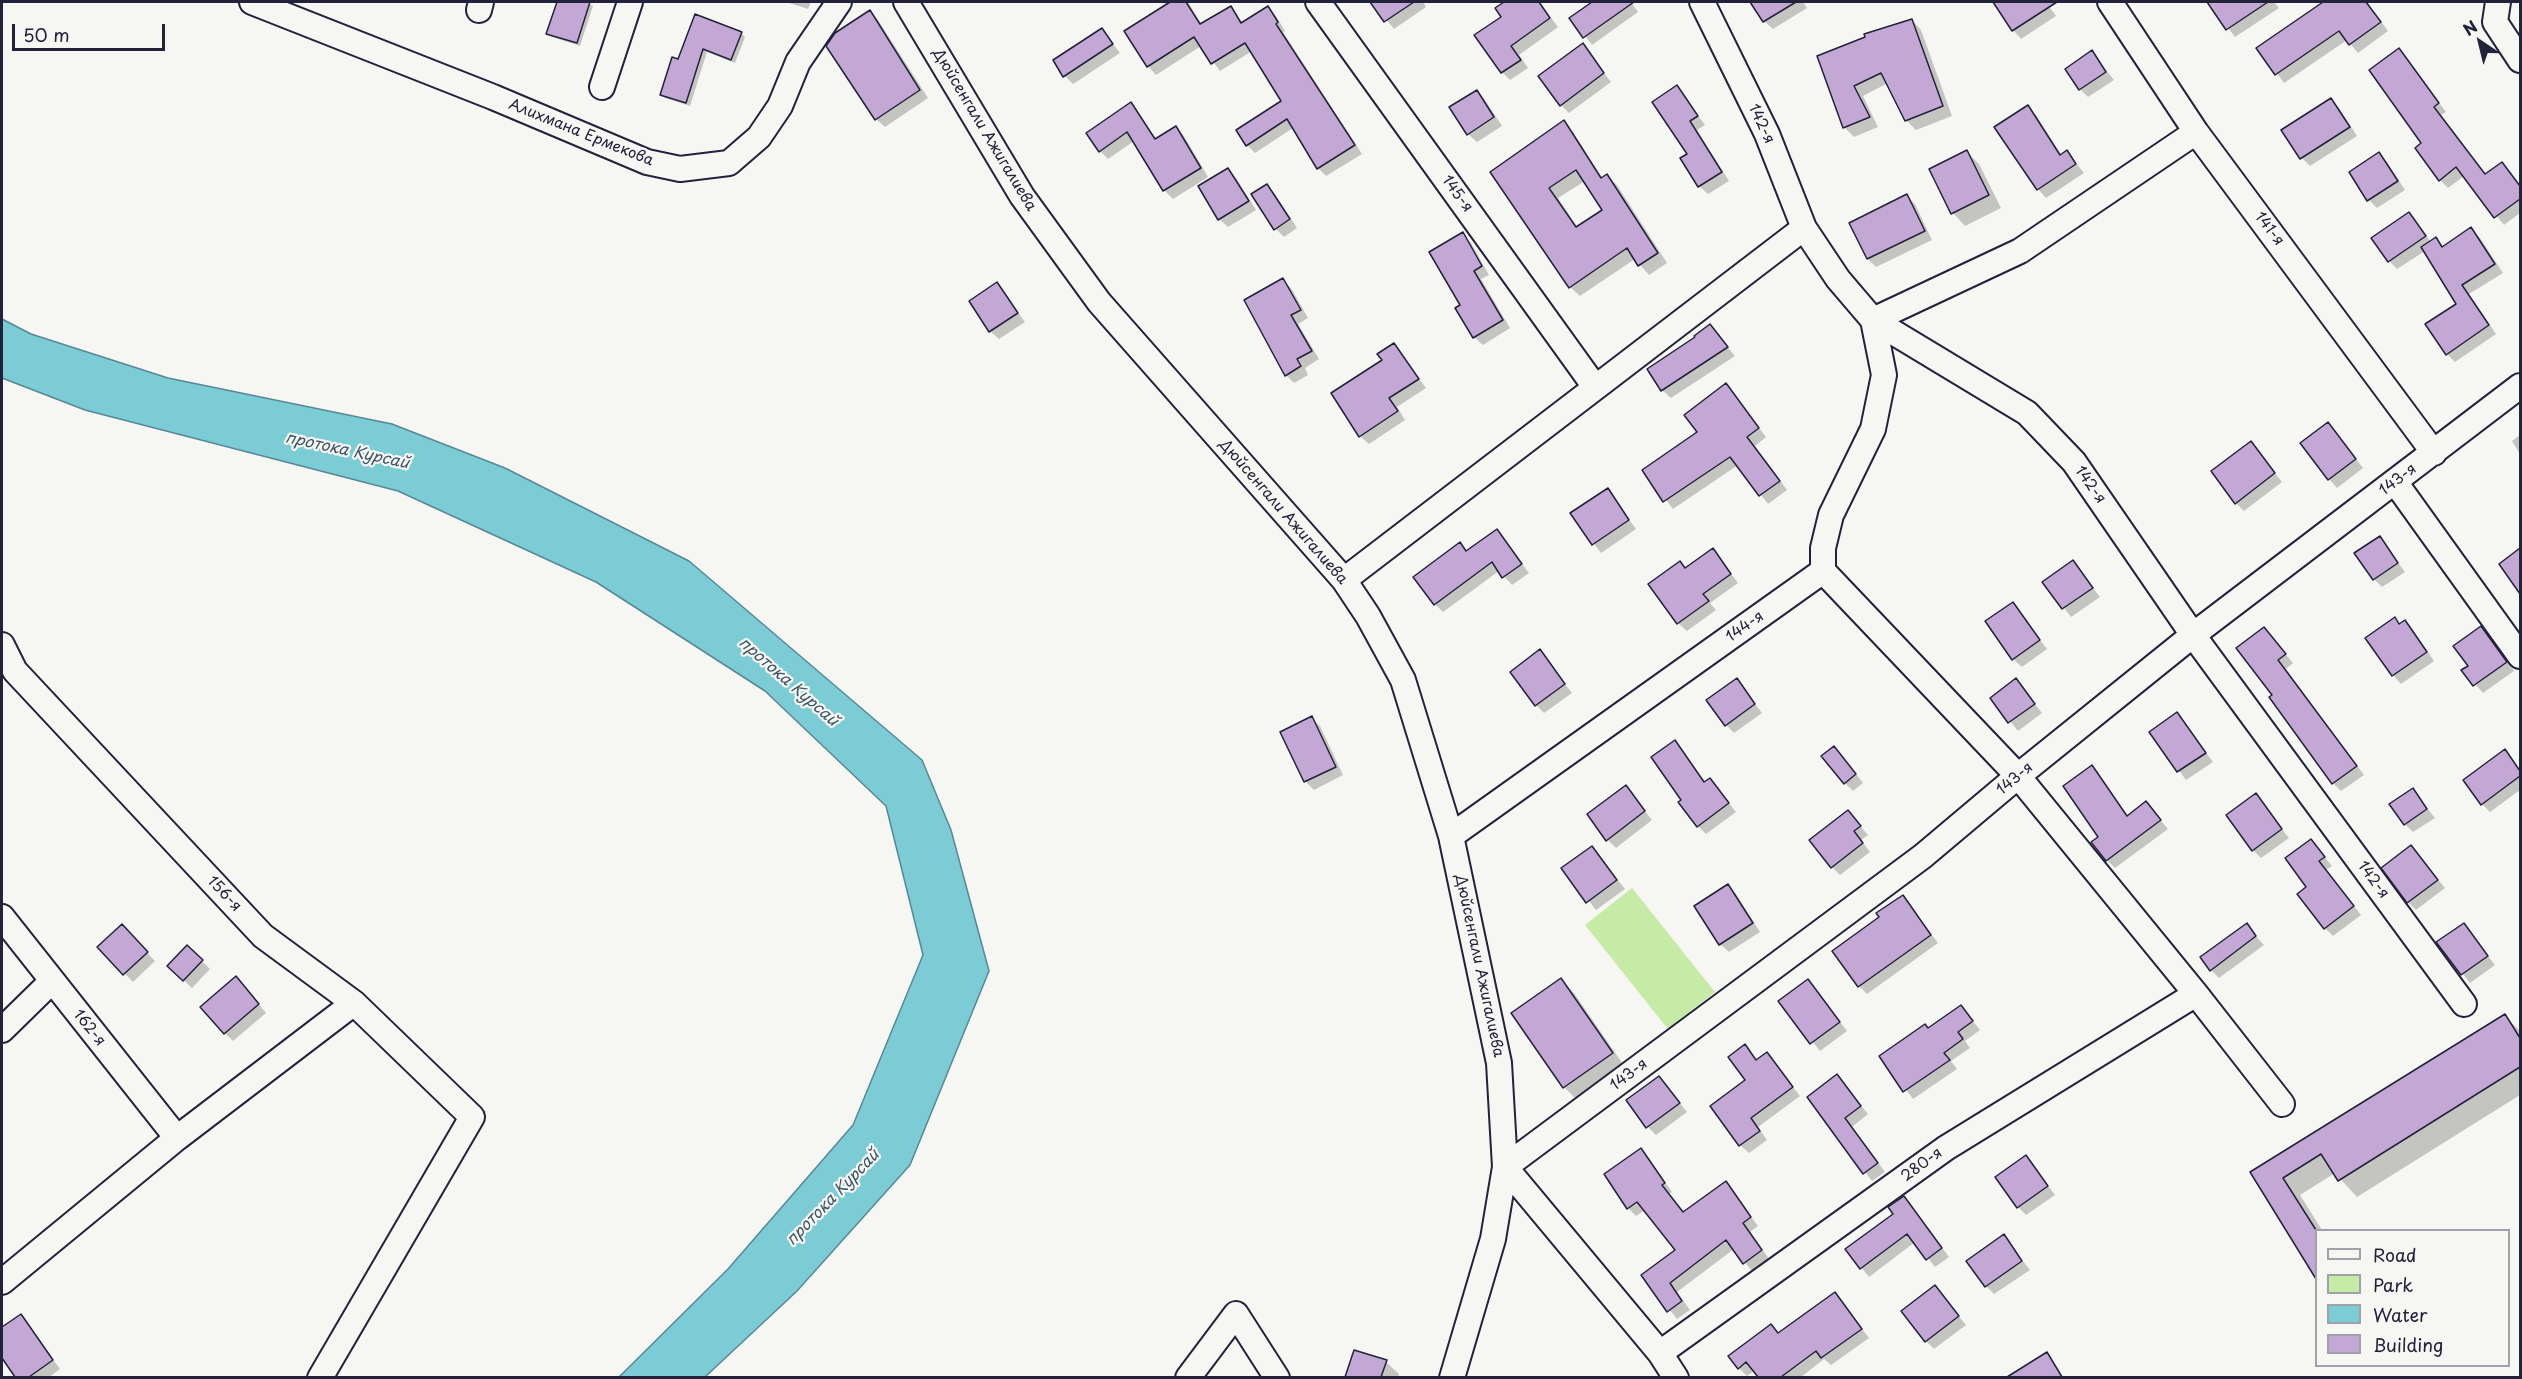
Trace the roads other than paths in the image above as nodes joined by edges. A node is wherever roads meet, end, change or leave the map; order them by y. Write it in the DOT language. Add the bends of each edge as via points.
graph roads {
  1 [pos="252,2"];
  2 [pos="630,2"];
  3 [pos="839,2"];
  4 [pos="906,2"];
  5 [pos="1318,2"];
  6 [pos="1702,2"];
  7 [pos="2110,2"];
  8 [pos="2498,2"];
  9 [pos="2520,60"];
  10 [pos="602,87"];
  11 [pos="2196,132"];
  12 [pos="1804,228"];
  13 [pos="1873,320"];
  14 [pos="2520,386"];
  15 [pos="1595,387"];
  16 [pos="2434,453"];
  17 [pos="2395,482"];
  18 [pos="1823,571"];
  19 [pos="1344,580"];
  20 [pos="2193,634"];
  21 [pos="2,645"];
  22 [pos="2520,656"];
  23 [pos="8,677"];
  24 [pos="2018,776"];
  25 [pos="1451,836"];
  26 [pos="2,917"];
  27 [pos="52,981"];
  28 [pos="2196,994"];
  29 [pos="354,1003"];
  30 [pos="2464,1004"];
  31 [pos="2,1030"];
  32 [pos="2282,1104"];
  33 [pos="177,1138"];
  34 [pos="1506,1167"];
  35 [pos="2,1282"];
  36 [pos="1660,1353"];
  37 [pos="321,1377"];
  38 [pos="1188,1377"];
  39 [pos="1277,1377"];
  40 [pos="1452,1377"];
  41 [pos="1676,1377"];
  1 -- 3 [label="street, Алихмана Ермекова" via="493,96 647,162 680,169 729,163 759,138 780,106 798,62"];
  2 -- 10 [label="street"];
  4 -- 19 [label="street, Дюйсенгали Ажигалиева" via="1022,196 1099,302"];
  5 -- 15 [label="street, 145-я"];
  6 -- 12 [label="street, 142-я" via="1767,134"];
  7 -- 11 [label="street, 141-я"];
  8 -- 9 [label="street" via="2495,22"];
  11 -- 13 [label="street" via="2020,251"];
  11 -- 16 [label="street, 141-я"];
  12 -- 13 [label="street, 142-я" via="1838,279"];
  12 -- 15 [label="street"];
  13 -- 18 [label="street" via="1884,375 1873,429 1831,515 1823,549"];
  13 -- 20 [label="street, 142-я" via="2027,413 2074,462"];
  14 -- 16 [label="street, 143-я"];
  15 -- 19 [label="street"];
  16 -- 17 [label="street, 143-я"];
  17 -- 20 [label="street, 143-я"];
  17 -- 22 [label="street"];
  18 -- 24 [label="street"];
  18 -- 25 [label="street, 144-я"];
  19 -- 25 [label="street, Дюйсенгали Ажигалиева" via="1403,680"];
  20 -- 24 [label="street, 143-я"];
  20 -- 30 [label="street, 142-я"];
  21 -- 23 [label="street, 156-я"];
  23 -- 29 [label="street, 156-я" via="263,936"];
  24 -- 28 [label="street"];
  24 -- 34 [label="street, 143-я" via="1923,856"];
  25 -- 34 [label="street, Дюйсенгали Ажигалиева" via="1499,1063"];
  26 -- 27 [label="street, 162-я"];
  27 -- 31 [label="street"];
  27 -- 33 [label="street, 162-я"];
  28 -- 32 [label="street"];
  28 -- 36 [label="street, 280-я" via="1946,1148"];
  29 -- 33 [label="street"];
  29 -- 37 [label="street, 156-я" via="472,1117"];
  33 -- 35 [label="street"];
  34 -- 36 [label="street"];
  34 -- 40 [label="street, Дюйсенгали Ажигалиева" via="1493,1239"];
  36 -- 41 [label="street"];
  38 -- 39 [label="street" via="1236,1314"];
}
